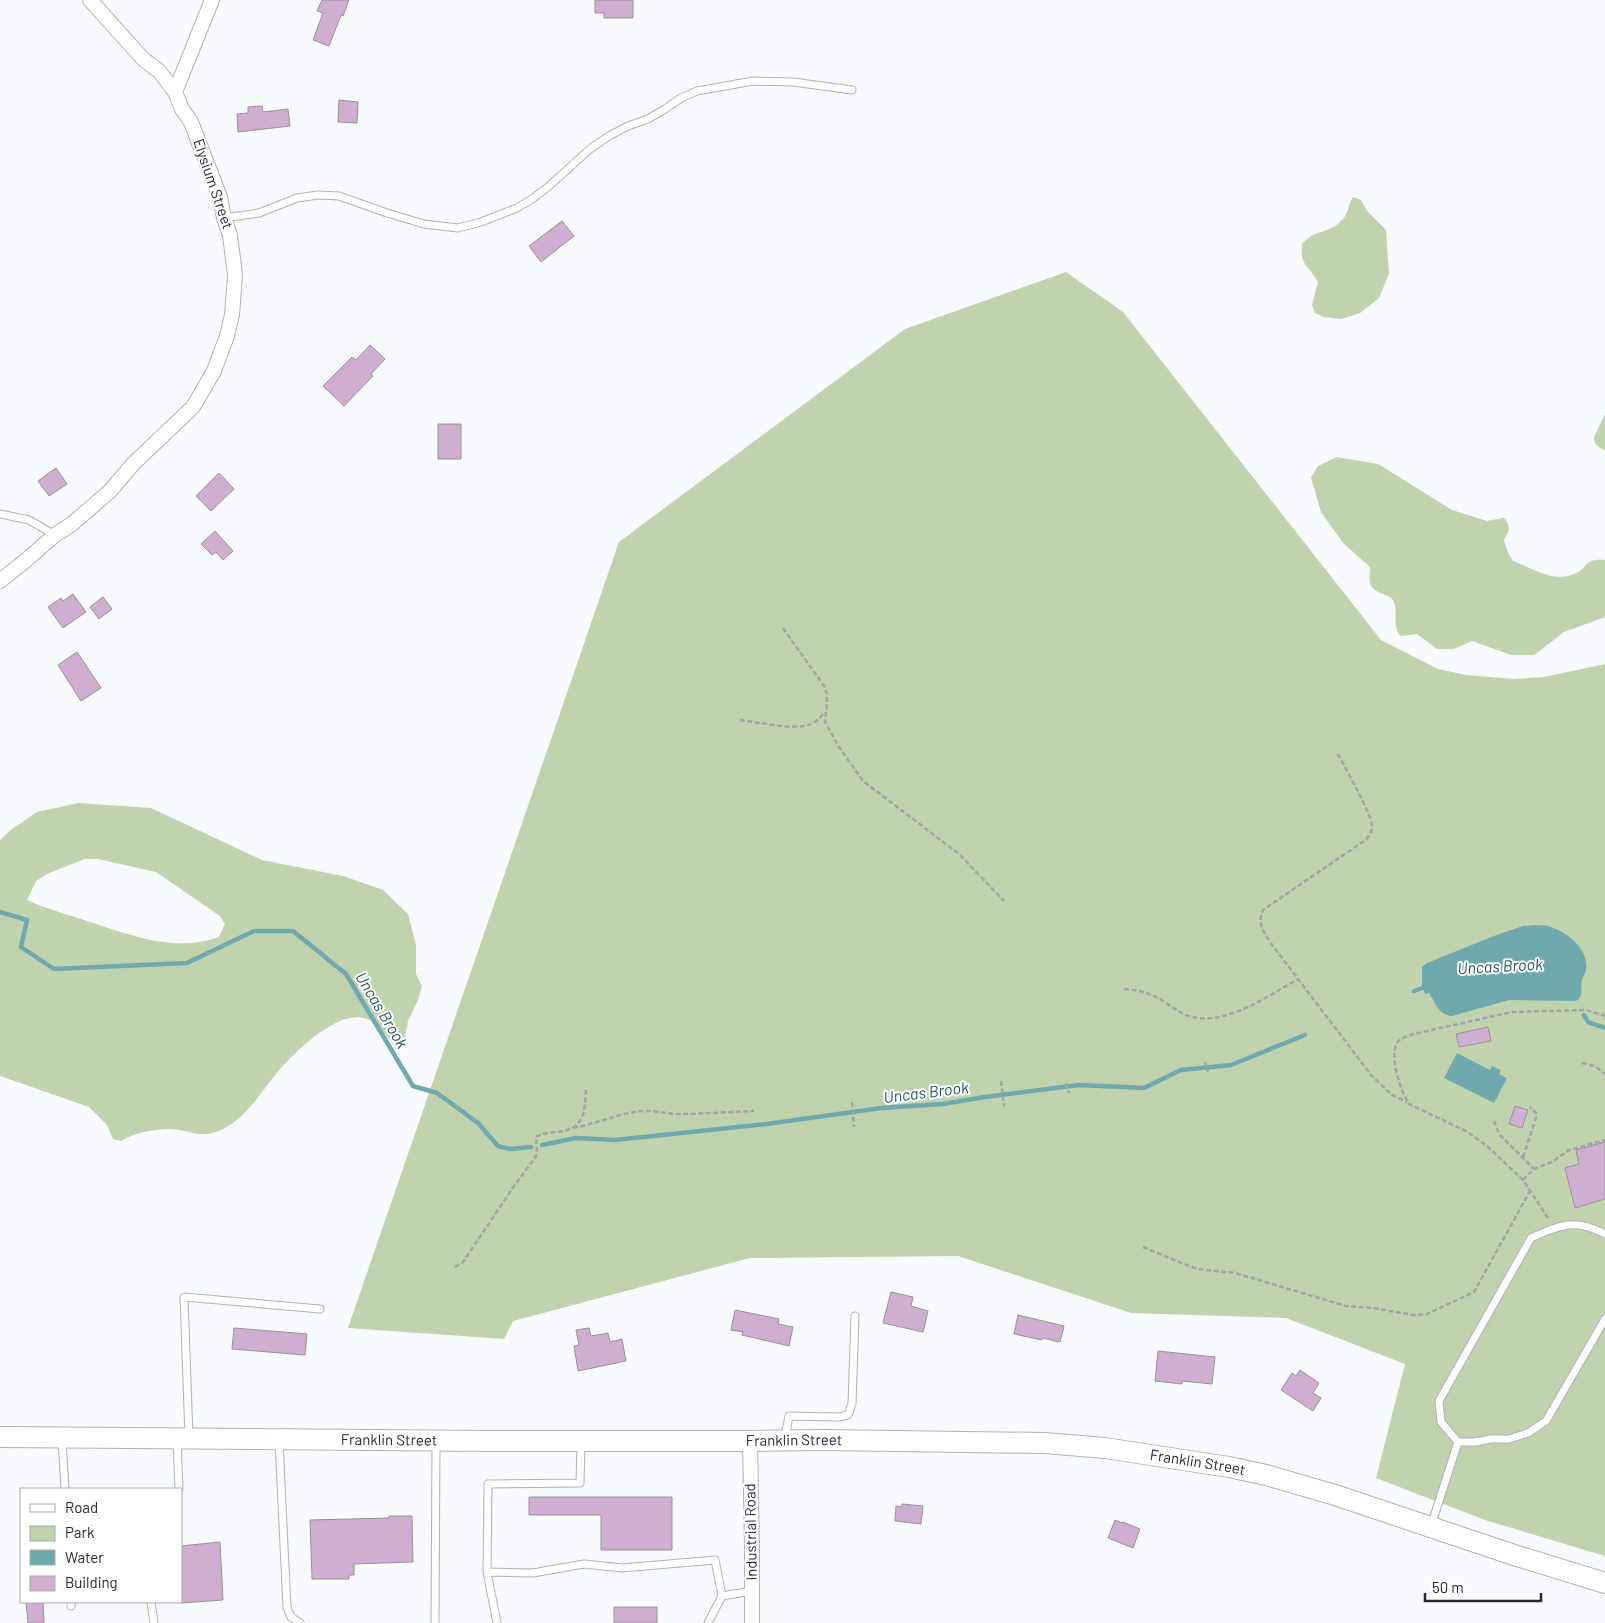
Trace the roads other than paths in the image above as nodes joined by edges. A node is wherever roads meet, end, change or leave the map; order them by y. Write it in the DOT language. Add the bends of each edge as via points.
graph roads {
  1 [pos="90,0"];
  2 [pos="212,0"];
  3 [pos="852,90"];
  4 [pos="175,92"];
  5 [pos="224,218"];
  6 [pos="0,514"];
  7 [pos="55,535"];
  8 [pos="0,581"];
  9 [pos="1605,1234"];
  10 [pos="320,1309"];
  11 [pos="856,1316"];
  12 [pos="1605,1319"];
  13 [pos="0,1437"];
  14 [pos="62,1437"];
  15 [pos="183,1439"];
  16 [pos="279,1440"];
  17 [pos="436,1440"];
  18 [pos="581,1441"];
  19 [pos="750,1441"];
  20 [pos="785,1441"];
  21 [pos="1458,1442"];
  22 [pos="65,1488"];
  23 [pos="179,1488"];
  24 [pos="1431,1526"];
  25 [pos="487,1572"];
  26 [pos="1605,1583"];
  27 [pos="752,1591"];
  28 [pos="722,1596"];
  29 [pos="152,1603"];
  30 [pos="154,1623"];
  31 [pos="300,1623"];
  32 [pos="435,1623"];
  33 [pos="497,1623"];
  34 [pos="708,1623"];
  35 [pos="752,1623"];
  1 -- 4 [label="street, Elysium Street"];
  2 -- 4 [label="street"];
  3 -- 5 [label="lane" via="793,82 753,81 697,92 609,136 548,188 517,208 458,228 424,224 339,196 296,198 259,213"];
  4 -- 5 [label="street, Elysium Street" via="191,122 220,197"];
  5 -- 7 [label="street, Elysium Street" via="230,235 235,274 232,314 214,371 193,407 134,463 110,491"];
  6 -- 7 [label="lane" via="29,520"];
  7 -- 8 [label="street, Elysium Street"];
  9 -- 21 [label="lane" via="1591,1226 1576,1224 1554,1228 1531,1238 1439,1402 1441,1422"];
  10 -- 15 [label="lane" via="184,1297"];
  11 -- 20 [label="lane" via="852,1404 848,1415 789,1416"];
  12 -- 21 [label="lane" via="1546,1421 1528,1433 1508,1439"];
  13 -- 14 [label="main road, Franklin Street"];
  14 -- 15 [label="main road, Franklin Street"];
  14 -- 22 [label="lane"];
  15 -- 16 [label="main road, Franklin Street"];
  15 -- 23 [label="lane"];
  16 -- 17 [label="main road, Franklin Street"];
  16 -- 31 [label="lane" via="287,1607 291,1617"];
  17 -- 18 [label="main road, Franklin Street"];
  17 -- 32 [label="lane"];
  18 -- 19 [label="main road, Franklin Street"];
  18 -- 25 [label="lane" via="580,1484 488,1484"];
  19 -- 20 [label="main road, Franklin Street"];
  19 -- 27 [label="street, Industrial Road"];
  20 -- 24 [label="main road, Franklin Street" via="1045,1443 1105,1448 1266,1475"];
  21 -- 24 [label="lane"];
  24 -- 26 [label="main road, Franklin Street"];
  25 -- 28 [label="lane" via="533,1573 584,1564 622,1568 715,1560"];
  25 -- 33 [label="lane"];
  27 -- 28 [label="lane"];
  27 -- 35 [label="street, Industrial Road"];
  28 -- 34 [label="lane"];
  29 -- 30 [label="lane"];
}
